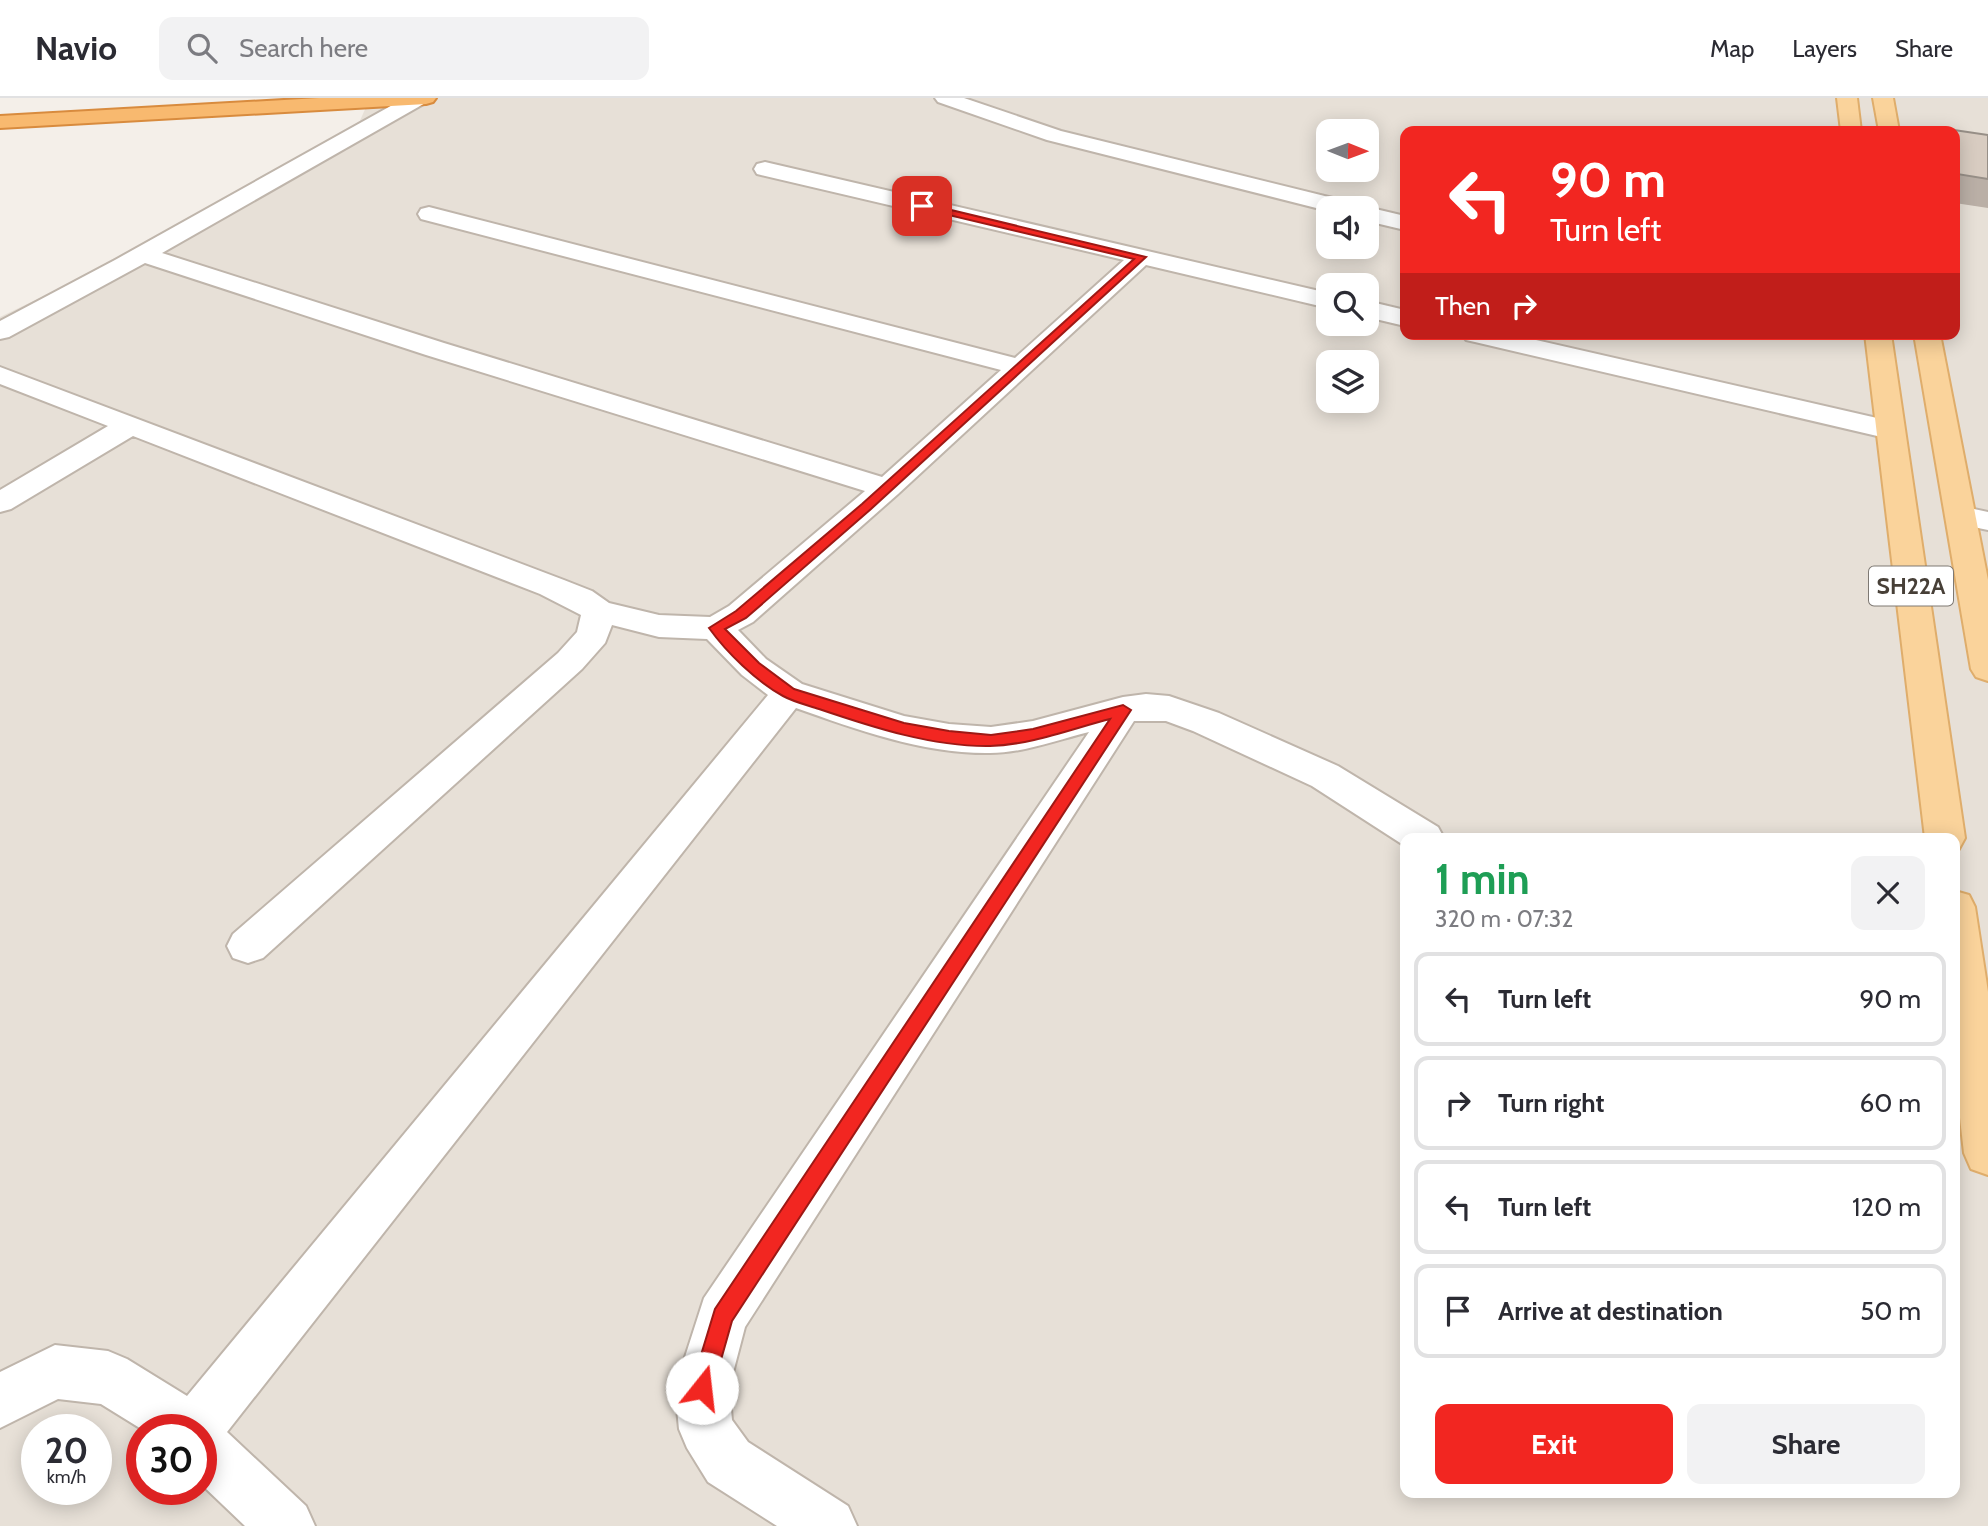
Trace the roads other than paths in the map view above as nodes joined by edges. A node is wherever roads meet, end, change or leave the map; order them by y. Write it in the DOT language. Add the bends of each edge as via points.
graph roads {
  1 [pos="419,98"];
  2 [pos="426,98"];
  3 [pos="945,98"];
  4 [pos="1847,98"];
  5 [pos="1883,98"];
  6 [pos="0,122"];
  7 [pos="1850,126"];
  8 [pos="1888,126"];
  9 [pos="765,169"];
  10 [pos="1316,201"];
  11 [pos="429,214"];
  12 [pos="1379,217"];
  13 [pos="1400,222"];
  14 [pos="143,255"];
  15 [pos="1141,257"];
  16 [pos="1316,297"];
  17 [pos="1379,312"];
  18 [pos="1400,317"];
  19 [pos="0,331"];
  20 [pos="1501,340"];
  21 [pos="1879,340"];
  22 [pos="1929,340"];
  23 [pos="1020,368"];
  24 [pos="0,375"];
  25 [pos="131,425"];
  26 [pos="1890,430"];
  27 [pos="887,488"];
  28 [pos="0,503"];
  29 [pos="1974,518"];
  30 [pos="598,611"];
  31 [pos="716,628"];
  32 [pos="1988,669"];
  33 [pos="789,693"];
  34 [pos="1123,710"];
  35 [pos="1416,833"];
  36 [pos="1944,833"];
  37 [pos="248,946"];
  38 [pos="1960,980"];
  39 [pos="1967,1082"];
  40 [pos="1988,1153"];
  41 [pos="0,1401"];
  42 [pos="167,1414"];
  43 [pos="207,1414"];
  44 [pos="217,1461"];
  45 [pos="286,1526"];
  46 [pos="828,1526"];
  1 -- 2 [label="highway"];
  1 -- 6 [label="highway"];
  1 -- 14 [label="street"];
  3 -- 10 [label="street" via="1054,136"];
  4 -- 7 [label="main road"];
  5 -- 8 [label="main road"];
  9 -- 15 [label="street"];
  11 -- 23 [label="street"];
  12 -- 13 [label="street"];
  14 -- 19 [label="street"];
  14 -- 27 [label="street"];
  15 -- 16 [label="street"];
  15 -- 23 [label="street"];
  17 -- 18 [label="street"];
  20 -- 26 [label="street"];
  21 -- 26 [label="main road, SH22A"];
  22 -- 29 [label="main road, SH22A"];
  23 -- 27 [label="street"];
  24 -- 25 [label="street"];
  25 -- 28 [label="street"];
  25 -- 30 [label="street" via="552,587"];
  26 -- 36 [label="main road, SH22A"];
  27 -- 31 [label="street" via="741,614"];
  29 -- 32 [label="main road, SH22A"];
  30 -- 31 [label="street" via="659,626"];
  30 -- 37 [label="street" via="593,635 570,661"];
  31 -- 33 [label="street" via="754,667"];
  33 -- 34 [label="street" via="904,729 991,740"];
  33 -- 43 [label="street"];
  34 -- 35 [label="street" via="1169,709 1206,722 1325,776"];
  34 -- 46 [label="street" via="722,1316 702,1388 706,1429 728,1462"];
  38 -- 39 [label="main road"];
  39 -- 40 [label="main road"];
  41 -- 42 [label="street" via="55,1371 108,1378"];
  44 -- 45 [label="street"];
}
